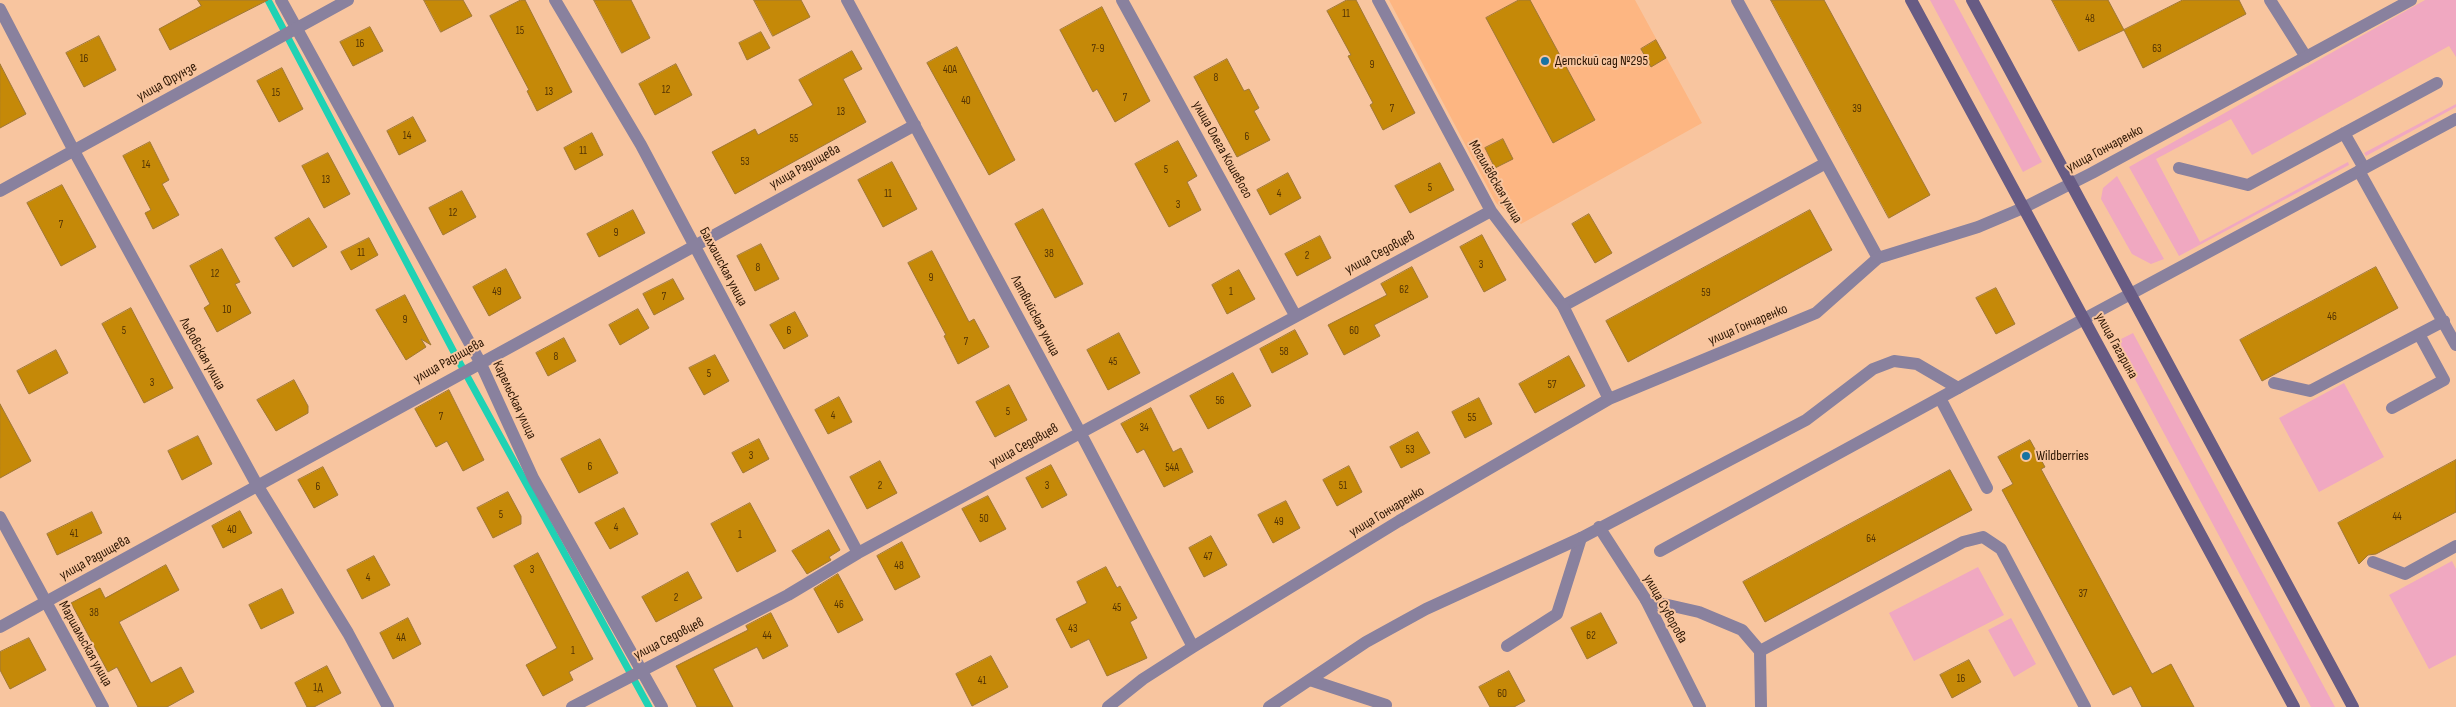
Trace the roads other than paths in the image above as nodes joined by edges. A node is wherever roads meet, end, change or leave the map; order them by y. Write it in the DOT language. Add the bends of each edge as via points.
graph roads {
  1 [pos="281,0"];
  2 [pos="348,0"];
  3 [pos="555,0"];
  4 [pos="847,0"];
  5 [pos="1122,0"];
  6 [pos="1378,0"];
  7 [pos="1737,0"];
  8 [pos="1911,0"];
  9 [pos="1972,0"];
  10 [pos="2270,0"];
  11 [pos="2411,0"];
  12 [pos="0,10"];
  13 [pos="295,28"];
  14 [pos="2306,57"];
  15 [pos="2437,83"];
  16 [pos="2456,119"];
  17 [pos="915,125"];
  18 [pos="2344,133"];
  19 [pos="74,151"];
  20 [pos="1826,163"];
  21 [pos="2179,168"];
  22 [pos="2362,170"];
  23 [pos="2072,184"];
  24 [pos="0,191"];
  25 [pos="2023,208"];
  26 [pos="1491,211"];
  27 [pos="694,245"];
  28 [pos="1878,258"];
  29 [pos="2130,294"];
  30 [pos="1563,306"];
  31 [pos="1295,315"];
  32 [pos="2084,320"];
  33 [pos="2444,322"];
  34 [pos="2419,334"];
  35 [pos="2456,345"];
  36 [pos="480,362"];
  37 [pos="2274,383"];
  38 [pos="1958,388"];
  39 [pos="1940,398"];
  40 [pos="1609,400"];
  41 [pos="2392,408"];
  42 [pos="1080,432"];
  43 [pos="257,485"];
  44 [pos="1987,488"];
  45 [pos="0,517"];
  46 [pos="1599,527"];
  47 [pos="1581,538"];
  48 [pos="2456,546"];
  49 [pos="1660,551"];
  50 [pos="858,553"];
  51 [pos="2373,562"];
  52 [pos="1646,600"];
  53 [pos="46,603"];
  54 [pos="0,627"];
  55 [pos="1506,646"];
  56 [pos="1193,647"];
  57 [pos="1760,651"];
  58 [pos="642,669"];
  59 [pos="1310,680"];
  60 [pos="1386,705"];
  61 [pos="103,707"];
  62 [pos="388,707"];
  63 [pos="572,707"];
  64 [pos="662,707"];
  65 [pos="1108,707"];
  66 [pos="1269,707"];
  67 [pos="1700,707"];
  68 [pos="1761,707"];
  69 [pos="2085,707"];
  70 [pos="2294,707"];
  71 [pos="2353,707"];
  1 -- 13 [label="street, Карельская улица"];
  2 -- 13 [label="street, улица Фрунзе"];
  3 -- 27 [label="street, Балхашская улица" via="641,145"];
  4 -- 17 [label="street, Латвийская улица"];
  5 -- 31 [label="street, улица Олега Кошевого"];
  6 -- 26 [label="street, Могилёвская улица"];
  7 -- 20 [label="street"];
  8 -- 25 [label="main road, улица Гагарина"];
  9 -- 23 [label="main road"];
  10 -- 14 [label="street"];
  11 -- 14 [label="street, улица Гончаренко"];
  12 -- 19 [label="street, Львовская улица"];
  13 -- 19 [label="street, улица Фрунзе"];
  13 -- 36 [label="street, Карельская улица"];
  14 -- 23 [label="street, улица Гончаренко"];
  15 -- 18 [label="street"];
  16 -- 22 [label="street"];
  17 -- 27 [label="street, улица Радищева"];
  17 -- 42 [label="street, Латвийская улица"];
  18 -- 21 [label="street" via="2248,185"];
  18 -- 22 [label="street"];
  19 -- 24 [label="street, улица Фрунзе"];
  19 -- 43 [label="street, Львовская улица"];
  20 -- 28 [label="street"];
  20 -- 30 [label="street"];
  22 -- 29 [label="street"];
  22 -- 33 [label="street"];
  23 -- 25 [label="street, улица Гончаренко"];
  23 -- 29 [label="main road"];
  25 -- 28 [label="street, улица Гончаренко" via="1978,227"];
  25 -- 32 [label="main road, улица Гагарина"];
  26 -- 30 [label="street, Могилёвская улица"];
  26 -- 31 [label="street, улица Седовцев"];
  27 -- 36 [label="street, улица Радищева"];
  27 -- 50 [label="street, Балхашская улица"];
  28 -- 40 [label="street, улица Гончаренко" via="1816,313"];
  29 -- 32 [label="street"];
  29 -- 71 [label="main road"];
  30 -- 40 [label="street, Могилёвская улица"];
  31 -- 42 [label="street, улица Седовцев"];
  32 -- 38 [label="street"];
  32 -- 70 [label="main road, улица Гагарина"];
  33 -- 34 [label="street"];
  33 -- 35 [label="street"];
  34 -- 37 [label="street" via="2310,391"];
  34 -- 41 [label="street" via="2444,380"];
  36 -- 43 [label="street, улица Радищева"];
  36 -- 58 [label="street, Карельская улица" via="533,478"];
  38 -- 39 [label="street"];
  38 -- 46 [label="street" via="1917,364 1894,360 1873,369 1806,420"];
  39 -- 44 [label="street"];
  39 -- 49 [label="street"];
  40 -- 56 [label="street, улица Гончаренко" via="1399,521"];
  42 -- 50 [label="street, улица Седовцев"];
  42 -- 56 [label="street, Латвийская улица"];
  43 -- 53 [label="street, улица Радищева"];
  43 -- 62 [label="street, Львовская улица" via="348,633"];
  45 -- 53 [label="street, Маршальская улица"];
  46 -- 47 [label="street"];
  46 -- 52 [label="street, улица Суворова"];
  47 -- 55 [label="street" via="1557,614"];
  47 -- 59 [label="street" via="1426,609 1366,642"];
  48 -- 51 [label="street" via="2405,574"];
  50 -- 58 [label="street, улица Седовцев" via="788,595"];
  52 -- 57 [label="street" via="1698,612 1742,630"];
  52 -- 67 [label="street, улица Суворова"];
  53 -- 54 [label="street, улица Радищева"];
  53 -- 61 [label="street, Маршальская улица"];
  56 -- 65 [label="street, улица Гончаренко" via="1143,679"];
  57 -- 68 [label="street"];
  57 -- 69 [label="street" via="1963,542 1983,537 2001,549"];
  58 -- 63 [label="street, улица Седовцев"];
  58 -- 64 [label="street, Карельская улица"];
  59 -- 60 [label="street"];
  59 -- 66 [label="street"];
}
